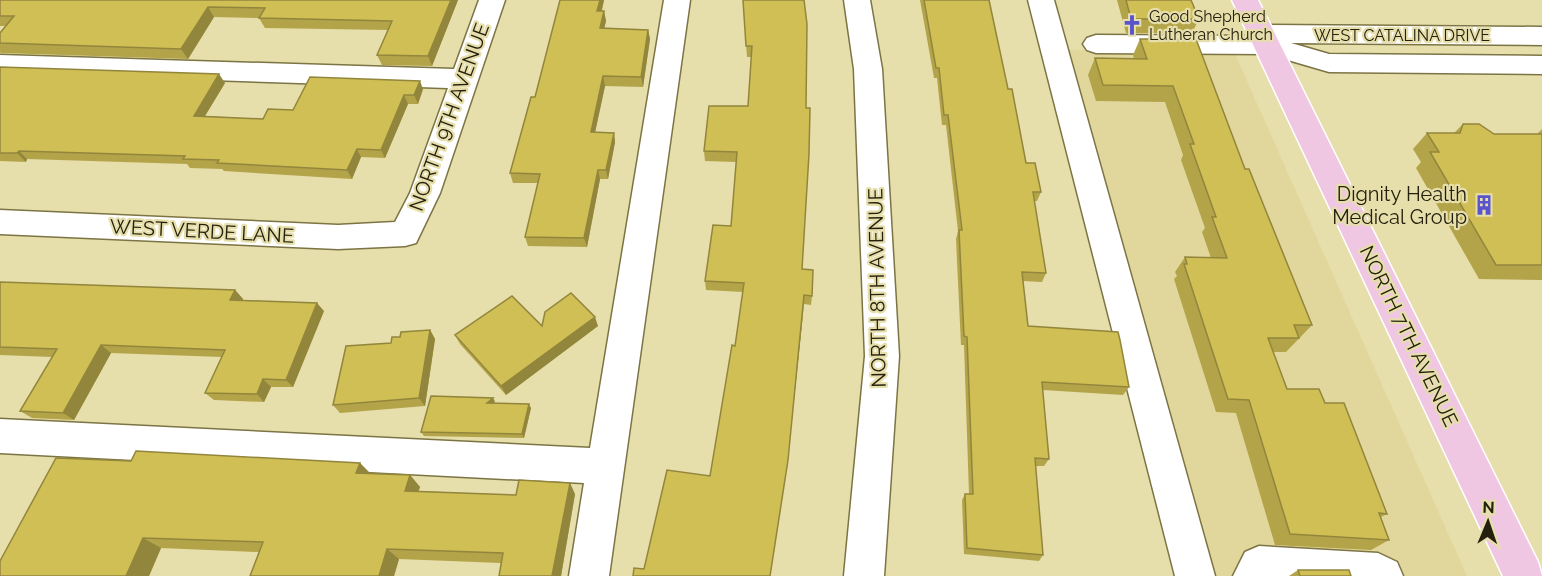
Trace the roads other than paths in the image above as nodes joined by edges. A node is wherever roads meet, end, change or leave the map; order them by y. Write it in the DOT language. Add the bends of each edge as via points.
graph roads {
  1 [pos="492,0"];
  2 [pos="677,0"];
  3 [pos="856,0"];
  4 [pos="1041,0"];
  5 [pos="1245,0"];
  6 [pos="1542,36"];
  7 [pos="1266,40"];
  8 [pos="1096,44"];
  9 [pos="0,64"];
  10 [pos="1542,65"];
  11 [pos="465,79"];
  12 [pos="0,222"];
  13 [pos="405,234"];
  14 [pos="0,436"];
  15 [pos="605,466"];
  16 [pos="589,576"];
  17 [pos="864,576"];
  18 [pos="1195,576"];
  19 [pos="1253,576"];
  20 [pos="1383,576"];
  21 [pos="1524,576"];
  1 -- 11 [label="street, NORTH 9TH AVENUE"];
  2 -- 15 [label="street"];
  3 -- 17 [label="street, NORTH 8TH AVENUE" via="868,69 882,356"];
  4 -- 18 [label="street"];
  5 -- 7 [label="main road, NORTH 7TH AVENUE"];
  6 -- 7 [label="street, WEST CATALINA DRIVE"];
  7 -- 8 [label="street"];
  7 -- 10 [label="street, WEST CATALINA DRIVE" via="1329,63"];
  7 -- 21 [label="main road, NORTH 7TH AVENUE"];
  9 -- 11 [label="street"];
  11 -- 13 [label="street, NORTH 9TH AVENUE" via="425,193"];
  12 -- 13 [label="street, WEST VERDE LANE" via="338,237"];
  14 -- 15 [label="street"];
  15 -- 16 [label="street"];
  19 -- 20 [label="street" via="1259,566"];
}
